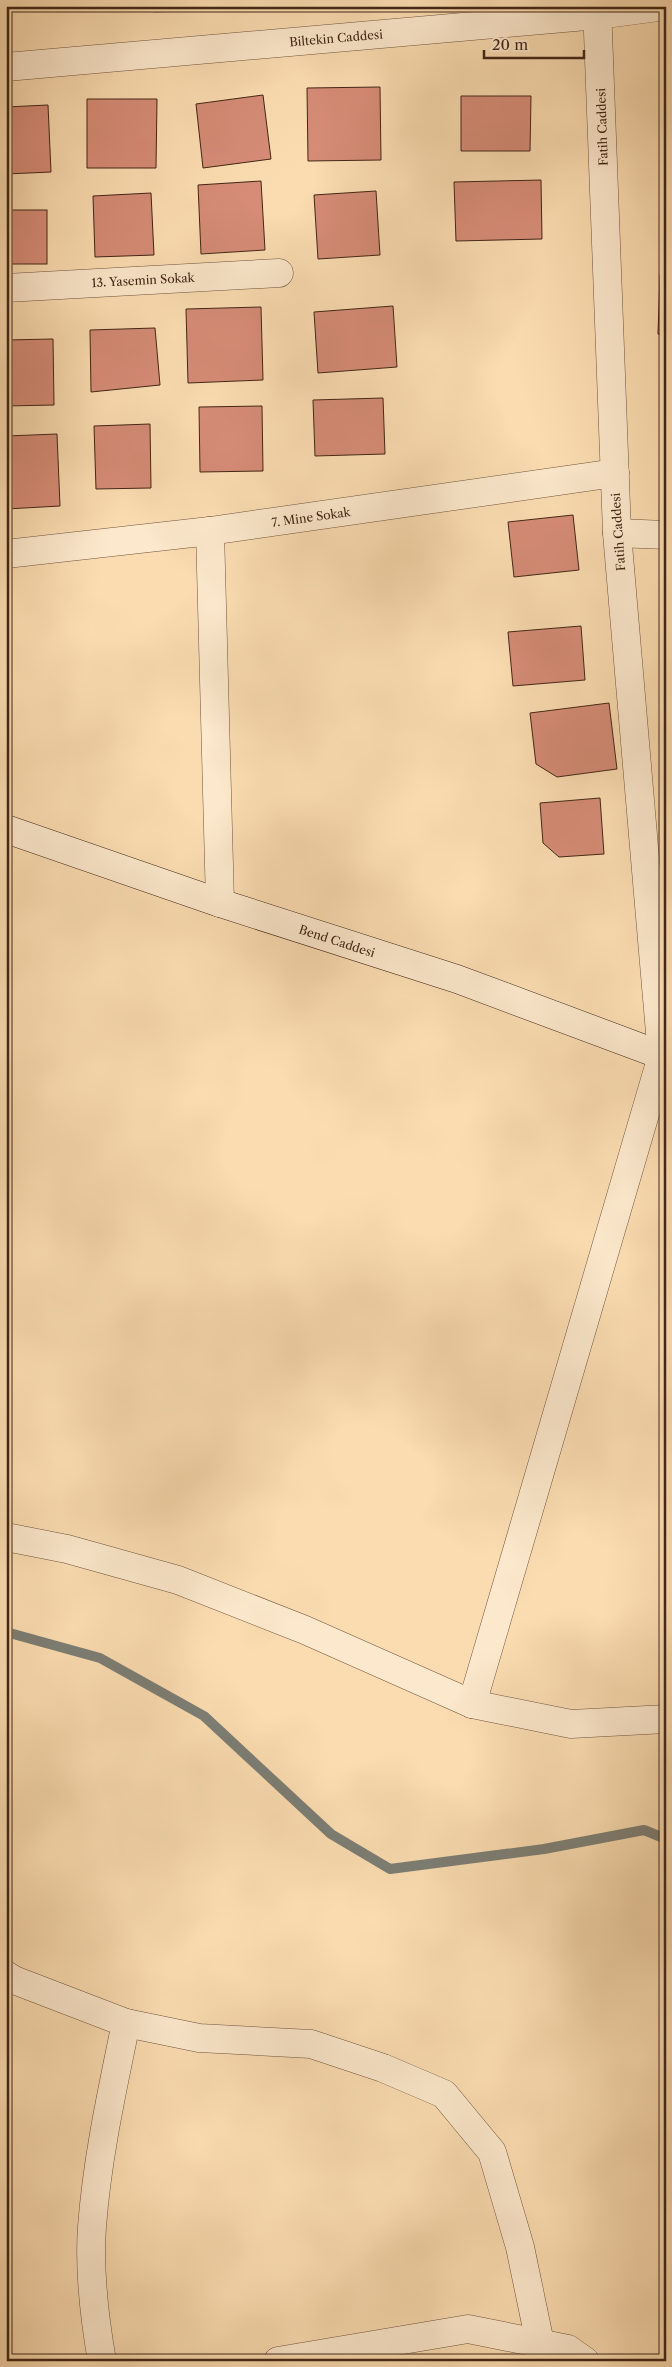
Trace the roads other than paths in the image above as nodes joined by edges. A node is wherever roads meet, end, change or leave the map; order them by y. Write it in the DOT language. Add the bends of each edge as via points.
graph roads {
  1 [pos="666,6"];
  2 [pos="598,10"];
  3 [pos="6,67"];
  4 [pos="279,273"];
  5 [pos="6,288"];
  6 [pos="615,473"];
  7 [pos="210,531"];
  8 [pos="617,533"];
  9 [pos="666,535"];
  10 [pos="6,554"];
  11 [pos="6,829"];
  12 [pos="220,903"];
  13 [pos="664,1057"];
  14 [pos="6,1537"];
  15 [pos="472,1704"];
  16 [pos="666,1719"];
  17 [pos="6,1975"];
  18 [pos="126,2024"];
  19 [pos="540,2343"];
  20 [pos="102,2361"];
  21 [pos="278,2361"];
  22 [pos="585,2361"];
  1 -- 2 [label="street, Biltekin Caddesi"];
  2 -- 3 [label="street, Biltekin Caddesi"];
  2 -- 6 [label="street, Fatih Caddesi"];
  4 -- 5 [label="street, 13. Yasemin Sokak"];
  6 -- 7 [label="street, 7. Mine Sokak"];
  6 -- 8 [label="street, Fatih Caddesi"];
  7 -- 10 [label="street, 7. Mine Sokak"];
  7 -- 12 [label="street"];
  8 -- 9 [label="street"];
  8 -- 13 [label="street, Fatih Caddesi"];
  11 -- 12 [label="street, Bend Caddesi"];
  12 -- 13 [label="street, Bend Caddesi" via="457,979"];
  13 -- 15 [label="street"];
  14 -- 15 [label="street" via="67,1549 178,1580 305,1630"];
  15 -- 16 [label="street" via="571,1724"];
  17 -- 18 [label="street"];
  18 -- 19 [label="street" via="199,2038 311,2044 383,2068 444,2094 492,2152 520,2247"];
  18 -- 20 [label="street" via="104,2132 92,2228 96,2325"];
  19 -- 21 [label="street" via="468,2329"];
  19 -- 22 [label="street" via="568,2349"];
}
